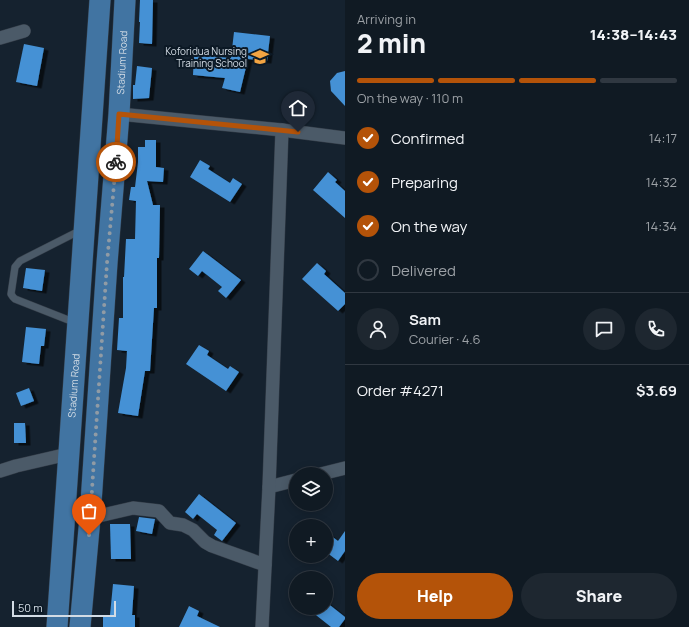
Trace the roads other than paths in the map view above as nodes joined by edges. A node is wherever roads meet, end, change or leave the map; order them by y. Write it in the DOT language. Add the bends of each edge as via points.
graph roads {
  1 [pos="100,0"];
  2 [pos="125,0"];
  3 [pos="24,31"];
  4 [pos="0,38"];
  5 [pos="119,114"];
  6 [pos="282,130"];
  7 [pos="345,138"];
  8 [pos="85,228"];
  9 [pos="78,323"];
  10 [pos="68,454"];
  11 [pos="345,468"];
  12 [pos="0,471"];
  13 [pos="333,471"];
  14 [pos="289,482"];
  15 [pos="269,487"];
  16 [pos="90,522"];
  17 [pos="64,532"];
  18 [pos="88,546"];
  19 [pos="265,565"];
  20 [pos="57,627"];
  21 [pos="80,627"];
  22 [pos="262,627"];
  1 -- 8 [label="main road, Stadium Road"];
  2 -- 5 [label="main road, Stadium Road"];
  3 -- 4 [label="street"];
  5 -- 6 [label="street"];
  5 -- 16 [label="main road, Stadium Road"];
  6 -- 7 [label="street"];
  6 -- 15 [label="street"];
  8 -- 9 [label="main road, Stadium Road"];
  8 -- 9 [label="lane" via="20,261 15,267 11,294 15,299"];
  9 -- 10 [label="main road, Stadium Road"];
  10 -- 12 [label="street"];
  10 -- 17 [label="main road, Stadium Road"];
  11 -- 13 [label="street"];
  14 -- 15 [label="street"];
  15 -- 19 [label="street"];
  16 -- 17 [label="main road"];
  16 -- 18 [label="main road, Stadium Road"];
  16 -- 19 [label="street" via="133,508 160,511 170,523 193,530 212,546"];
  17 -- 18 [label="main road"];
  17 -- 20 [label="main road, Stadium Road"];
  18 -- 21 [label="main road, Stadium Road"];
  19 -- 22 [label="street"];
}
